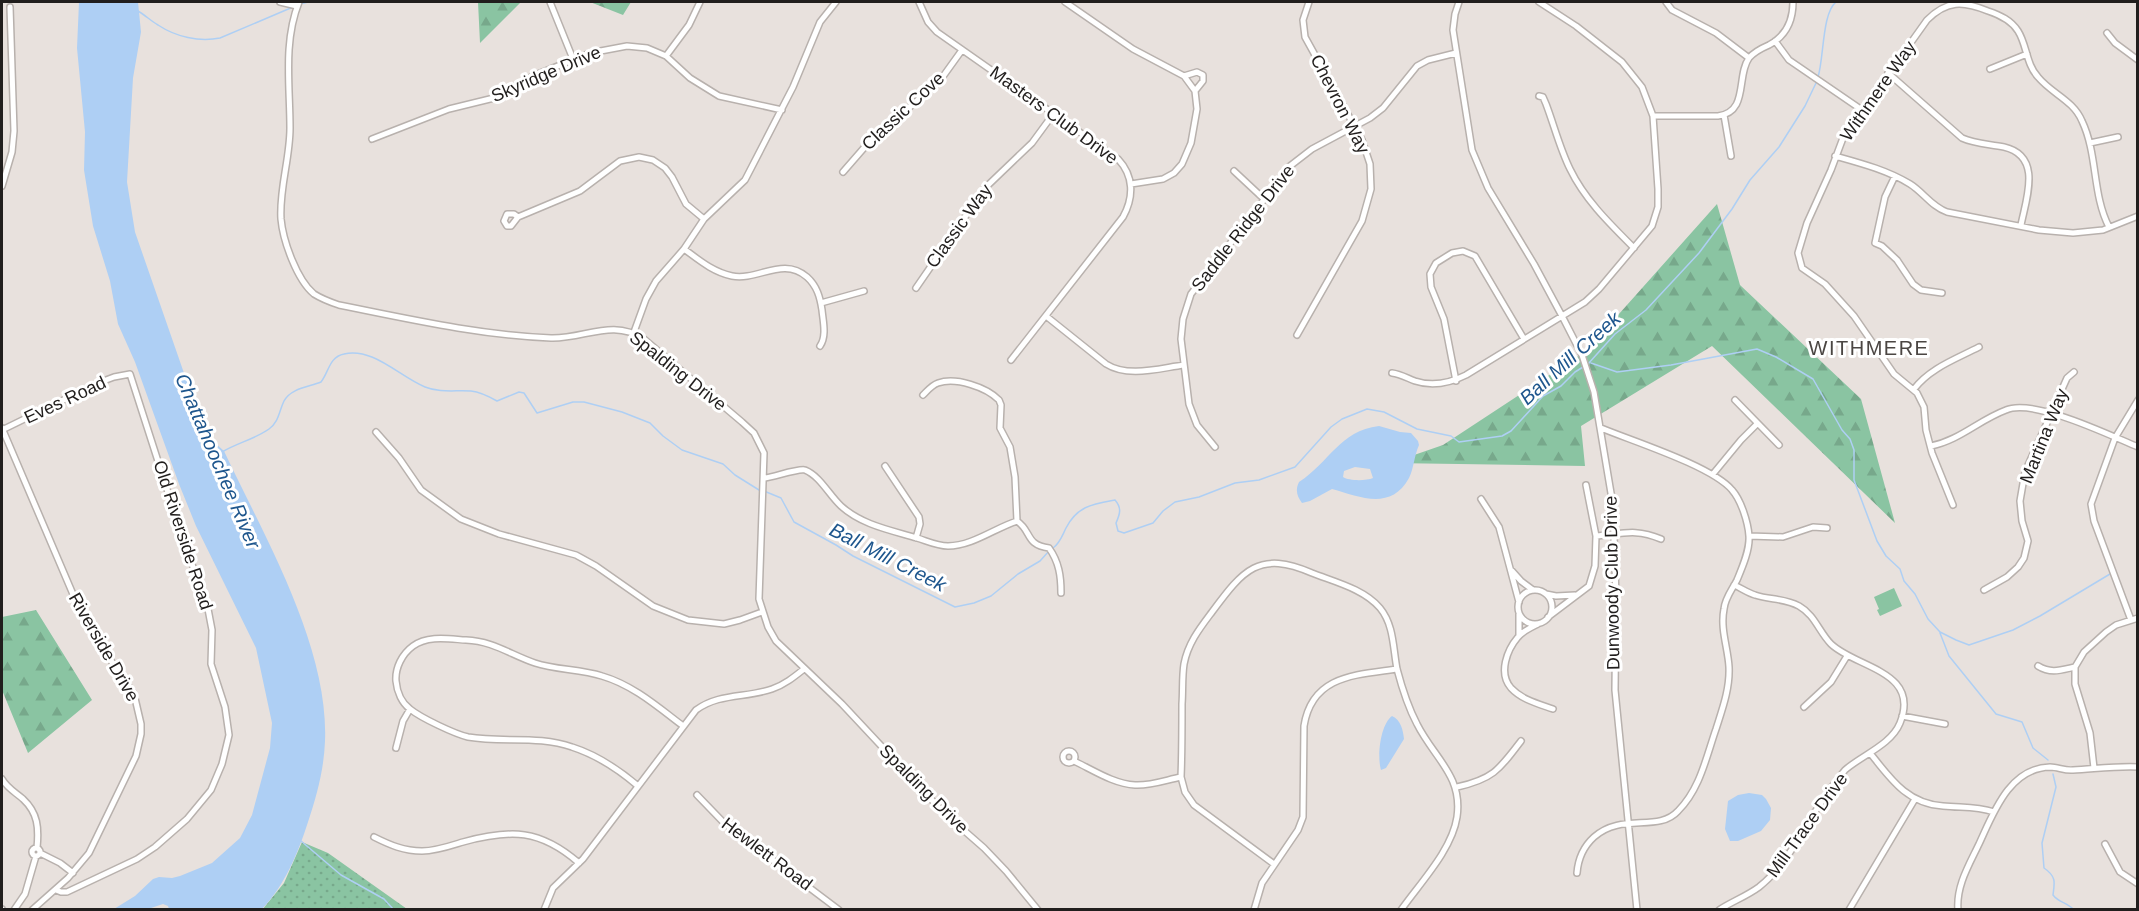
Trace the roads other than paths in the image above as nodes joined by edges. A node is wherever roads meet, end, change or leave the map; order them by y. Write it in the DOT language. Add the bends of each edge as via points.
graph roads {
  1 [pos="280,2"];
  2 [pos="550,2"];
  3 [pos="700,2"];
  4 [pos="836,2"];
  5 [pos="920,2"];
  6 [pos="1065,2"];
  7 [pos="1309,2"];
  8 [pos="1459,2"];
  9 [pos="1539,2"];
  10 [pos="1666,2"];
  11 [pos="1792,2"];
  12 [pos="298,4"];
  13 [pos="10,7"];
  14 [pos="2107,33"];
  15 [pos="1775,41"];
  16 [pos="962,50"];
  17 [pos="1456,53"];
  18 [pos="2027,54"];
  19 [pos="666,56"];
  20 [pos="1749,58"];
  21 [pos="573,59"];
  22 [pos="2138,60"];
  23 [pos="1990,69"];
  24 [pos="1888,73"];
  25 [pos="1184,76"];
  26 [pos="1195,91"];
  27 [pos="1539,96"];
  28 [pos="782,110"];
  29 [pos="1862,110"];
  30 [pos="1054,113"];
  31 [pos="1724,115"];
  32 [pos="1653,116"];
  33 [pos="1355,127"];
  34 [pos="2118,137"];
  35 [pos="372,139"];
  36 [pos="2090,143"];
  37 [pos="1731,156"];
  38 [pos="1835,156"];
  39 [pos="1234,171"];
  40 [pos="843,172"];
  41 [pos="1895,176"];
  42 [pos="1131,184"];
  43 [pos="2,186"];
  44 [pos="1264,199"];
  45 [pos="2138,216"];
  46 [pos="519,217"];
  47 [pos="704,219"];
  48 [pos="2021,225"];
  49 [pos="2109,227"];
  50 [pos="1634,248"];
  51 [pos="684,249"];
  52 [pos="916,288"];
  53 [pos="864,291"];
  54 [pos="1942,293"];
  55 [pos="821,303"];
  56 [pos="1046,316"];
  57 [pos="1562,316"];
  58 [pos="634,332"];
  59 [pos="1297,335"];
  60 [pos="1524,339"];
  61 [pos="820,346"];
  62 [pos="1979,347"];
  63 [pos="1011,360"];
  64 [pos="1184,365"];
  65 [pos="2074,372"];
  66 [pos="130,374"];
  67 [pos="1392,374"];
  68 [pos="1456,381"];
  69 [pos="1914,389"];
  70 [pos="923,395"];
  71 [pos="1735,400"];
  72 [pos="2138,400"];
  73 [pos="2052,413"];
  74 [pos="1758,424"];
  75 [pos="1601,428"];
  76 [pos="2,429"];
  77 [pos="376,432"];
  78 [pos="2115,438"];
  79 [pos="1779,445"];
  80 [pos="1931,446"];
  81 [pos="1215,447"];
  82 [pos="2138,447"];
  83 [pos="885,466"];
  84 [pos="1713,474"];
  85 [pos="765,478"];
  86 [pos="1586,485"];
  87 [pos="1481,499"];
  88 [pos="1953,506"];
  89 [pos="1017,521"];
  90 [pos="1827,528"];
  91 [pos="1615,535"];
  92 [pos="1596,536"];
  93 [pos="1749,536"];
  94 [pos="916,538"];
  95 [pos="1661,539"];
  96 [pos="1511,570"];
  97 [pos="1734,585"];
  98 [pos="1533,590"];
  99 [pos="1984,590"];
  100 [pos="1061,593"];
  101 [pos="1545,594"];
  102 [pos="1577,595"];
  103 [pos="1519,602"];
  104 [pos="762,612"];
  105 [pos="1519,613"];
  106 [pos="1548,617"];
  107 [pos="2134,619"];
  108 [pos="1538,624"];
  109 [pos="1519,636"];
  110 [pos="1847,656"];
  111 [pos="2038,666"];
  112 [pos="2075,668"];
  113 [pos="804,669"];
  114 [pos="1397,669"];
  115 [pos="1804,707"];
  116 [pos="410,709"];
  117 [pos="1553,709"];
  118 [pos="1902,716"];
  119 [pos="1945,724"];
  120 [pos="683,726"];
  121 [pos="1521,741"];
  122 [pos="396,748"];
  123 [pos="1870,753"];
  124 [pos="1074,761"];
  125 [pos="2138,767"];
  126 [pos="2094,768"];
  127 [pos="1181,777"];
  128 [pos="2,779"];
  129 [pos="638,786"];
  130 [pos="1457,787"];
  131 [pos="697,795"];
  132 [pos="1915,799"];
  133 [pos="1994,812"];
  134 [pos="1628,822"];
  135 [pos="374,837"];
  136 [pos="2105,844"];
  137 [pos="38,852"];
  138 [pos="579,863"];
  139 [pos="1274,864"];
  140 [pos="73,873"];
  141 [pos="1577,873"];
  142 [pos="2138,885"];
  143 [pos="56,890"];
  144 [pos="14,909"];
  145 [pos="33,909"];
  146 [pos="544,909"];
  147 [pos="839,909"];
  148 [pos="1038,909"];
  149 [pos="1254,909"];
  150 [pos="1401,909"];
  151 [pos="1637,909"];
  152 [pos="1719,909"];
  153 [pos="1849,909"];
  154 [pos="1958,909"];
  1 -- 12 [label="street"];
  2 -- 21 [label="street"];
  3 -- 19 [label="street"];
  4 -- 28 [label="street" via="820,22"];
  5 -- 16 [label="street, Masters Club Drive" via="932,27"];
  6 -- 25 [label="street" via="1130,46"];
  7 -- 33 [label="street, Chevron Way" via="1303,20 1305,37"];
  8 -- 17 [label="street, Dunwoody Club Drive" via="1454,22"];
  9 -- 32 [label="street" via="1623,62 1642,87"];
  10 -- 20 [label="street" via="1672,10 1716,33"];
  11 -- 15 [label="street" via="1789,24"];
  12 -- 58 [label="street, Spalding Drive" via="288,47 290,136 281,219 295,265 313,293 339,305 480,333 553,338 611,328"];
  13 -- 43 [label="street" via="14,131"];
  14 -- 22 [label="street"];
  15 -- 20 [label="street"];
  15 -- 29 [label="street" via="1789,60"];
  16 -- 30 [label="street, Masters Club Drive"];
  16 -- 40 [label="street, Classic Cove" via="939,82 870,141"];
  17 -- 33 [label="street, Saddle Ridge Drive" via="1417,66 1383,108"];
  17 -- 57 [label="street, Dunwoody Club Drive" via="1477,166"];
  18 -- 23 [label="street"];
  18 -- 24 [label="street, Withmere Way" via="2019,32 2007,19 1971,4 1954,3 1932,14"];
  18 -- 36 [label="street, Withmere Way" via="2032,71 2077,110"];
  19 -- 21 [label="street, Skyridge Drive" via="647,48 627,46"];
  19 -- 28 [label="street, Skyridge Drive" via="690,78 719,96"];
  20 -- 31 [label="street" via="1740,97"];
  21 -- 35 [label="street, Skyridge Drive" via="494,98 449,109"];
  24 -- 29 [label="street, Withmere Way"];
  24 -- 48 [label="street" via="1962,138 2019,153 2030,182"];
  25 -- 26 [label="street"];
  25 -- 26 [label="street" via="1197,72 1203,75"];
  26 -- 42 [label="street" via="1197,109 1191,143 1182,164 1163,179"];
  27 -- 50 [label="street" via="1543,97 1577,183"];
  28 -- 47 [label="street" via="745,180"];
  29 -- 38 [label="street, Withmere Way" via="1846,131"];
  30 -- 42 [label="street, Masters Club Drive" via="1118,159"];
  30 -- 52 [label="street, Classic Way" via="1032,143 985,188"];
  31 -- 32 [label="street"];
  31 -- 37 [label="street"];
  32 -- 50 [label="street" via="1658,207 1652,226"];
  33 -- 44 [label="street, Saddle Ridge Drive" via="1300,158"];
  33 -- 59 [label="street, Chevron Way" via="1370,165 1371,189 1366,210"];
  34 -- 36 [label="street"];
  36 -- 49 [label="street, Withmere Way" via="2099,201"];
  38 -- 41 [label="street"];
  38 -- 69 [label="street, Withmere Way" via="1798,252 1800,264 1825,284 1854,316 1894,374"];
  39 -- 44 [label="street"];
  41 -- 48 [label="street" via="1943,211"];
  41 -- 54 [label="street" via="1875,243 1897,260 1921,291"];
  42 -- 56 [label="street, Masters Club Drive" via="1130,201 1123,217"];
  44 -- 64 [label="street, Saddle Ridge Drive" via="1191,294 1181,330"];
  45 -- 49 [label="street"];
  46 -- 47 [label="street" via="580,191 620,161 639,157 665,168 686,204"];
  47 -- 51 [label="street"];
  48 -- 49 [label="street" via="2073,233"];
  50 -- 57 [label="street" via="1599,290"];
  51 -- 55 [label="street" via="712,268 733,276 745,277 779,268 796,270 813,282"];
  51 -- 58 [label="street" via="650,289"];
  53 -- 55 [label="street"];
  55 -- 61 [label="street" via="824,336"];
  56 -- 63 [label="street, Masters Club Drive"];
  56 -- 64 [label="street" via="1116,370 1130,372"];
  57 -- 60 [label="street"];
  57 -- 75 [label="street, Dunwoody Club Drive" via="1589,373"];
  58 -- 85 [label="street, Spalding Drive" via="754,433 764,453"];
  60 -- 68 [label="street"];
  60 -- 68 [label="street" via="1475,256 1463,251 1441,258 1432,268 1430,281 1444,319"];
  62 -- 69 [label="street" via="1939,367"];
  64 -- 81 [label="street, Saddle Ridge Drive" via="1191,413"];
  65 -- 73 [label="street, Martina Way" via="2067,378"];
  66 -- 76 [label="street, Eves Road" via="98,383"];
  66 -- 143 [label="street, Old Riverside Road" via="208,609 211,664 225,707 229,735 211,790 188,819 137,859 67,892"];
  67 -- 68 [label="street" via="1428,384"];
  69 -- 80 [label="street, Withmere Way" via="1924,406"];
  70 -- 89 [label="street" via="937,383 951,381 975,386 999,400 1000,428 1010,447 1016,477"];
  71 -- 74 [label="street"];
  72 -- 78 [label="street"];
  73 -- 78 [label="street"];
  73 -- 80 [label="street" via="2006,409 1956,438"];
  73 -- 99 [label="street, Martina Way" via="2025,472 2021,512 2028,542 2024,558 2007,577"];
  74 -- 79 [label="street"];
  74 -- 84 [label="street"];
  75 -- 84 [label="street"];
  75 -- 91 [label="street, Dunwoody Club Drive"];
  76 -- 140 [label="street, Riverside Drive" via="84,619 134,694 140,714 136,756 95,841"];
  77 -- 104 [label="street" via="421,490 460,519 576,555 641,599 688,620 724,624"];
  78 -- 82 [label="street"];
  78 -- 107 [label="street" via="2091,504 2094,521"];
  80 -- 88 [label="street, Withmere Way"];
  83 -- 94 [label="street" via="919,517"];
  84 -- 93 [label="street" via="1733,491"];
  85 -- 94 [label="street" via="805,471 855,516"];
  85 -- 104 [label="street, Spalding Drive" via="758,585"];
  86 -- 92 [label="street"];
  87 -- 96 [label="street" via="1499,527"];
  89 -- 94 [label="street" via="956,545"];
  89 -- 100 [label="street" via="1033,543 1051,551 1060,570"];
  90 -- 93 [label="street" via="1813,527 1783,537"];
  91 -- 92 [label="street"];
  91 -- 95 [label="street" via="1636,532"];
  91 -- 134 [label="street, Dunwoody Club Drive" via="1615,690"];
  92 -- 102 [label="street" via="1595,566 1589,585"];
  93 -- 97 [label="street"];
  96 -- 98 [label="street"];
  96 -- 103 [label="street"];
  97 -- 110 [label="street" via="1803,608 1830,642"];
  97 -- 134 [label="street" via="1723,618 1729,668 1727,688 1704,769 1676,814 1656,822"];
  98 -- 101 [label="street"];
  98 -- 103 [label="street"];
  101 -- 102 [label="street"];
  101 -- 106 [label="street" via="1551,604"];
  102 -- 106 [label="street"];
  103 -- 105 [label="street"];
  104 -- 113 [label="street, Spalding Drive" via="776,641"];
  105 -- 108 [label="street" via="1528,622"];
  105 -- 109 [label="street"];
  106 -- 108 [label="street"];
  107 -- 112 [label="street" via="2116,625 2098,638"];
  108 -- 109 [label="street"];
  109 -- 117 [label="street" via="1506,659 1506,679 1512,689 1529,701"];
  110 -- 115 [label="street" via="1831,682"];
  110 -- 118 [label="street" via="1893,679 1901,693"];
  111 -- 112 [label="street" via="2046,671"];
  112 -- 126 [label="street"];
  113 -- 120 [label="street" via="772,689 711,701 696,710"];
  113 -- 148 [label="street, Spalding Drive" via="944,813 984,848"];
  114 -- 127 [label="street" via="1388,620 1369,598 1292,564 1271,563 1251,569 1215,608 1187,652"];
  114 -- 130 [label="street" via="1418,725"];
  114 -- 139 [label="street" via="1339,679 1313,700 1304,726 1303,817"];
  116 -- 120 [label="street" via="400,697 396,681 407,651 430,639 476,640 536,664 615,680"];
  116 -- 122 [label="street"];
  116 -- 129 [label="street" via="465,736 538,739 572,747 606,762"];
  118 -- 119 [label="street"];
  118 -- 123 [label="street, Mill Trace Drive" via="1897,728"];
  120 -- 129 [label="street"];
  121 -- 130 [label="street" via="1492,775"];
  123 -- 132 [label="street" via="1894,784"];
  123 -- 152 [label="street, Mill Trace Drive" via="1836,781 1770,877"];
  124 -- 127 [label="street" via="1129,784 1145,785"];
  125 -- 126 [label="street"];
  126 -- 133 [label="street" via="2068,771 2051,767 2024,776 2011,786"];
  127 -- 139 [label="street" via="1194,805"];
  128 -- 137 [label="street" via="35,815"];
  129 -- 138 [label="street"];
  130 -- 150 [label="street" via="1457,816 1448,844"];
  131 -- 147 [label="street, Hewlett Road" via="724,824"];
  132 -- 133 [label="street"];
  132 -- 153 [label="street"];
  133 -- 154 [label="street" via="1960,886"];
  134 -- 141 [label="street" via="1606,827 1590,841"];
  134 -- 151 [label="street, Dunwoody Club Drive"];
  135 -- 138 [label="street" via="399,848 423,851 494,834 521,833 551,843"];
  136 -- 142 [label="street" via="2120,872"];
  137 -- 140 [label="street"];
  137 -- 144 [label="street" via="25,894"];
  138 -- 146 [label="street" via="553,888"];
  139 -- 149 [label="street" via="1262,883"];
  140 -- 143 [label="street, Riverside Drive"];
  143 -- 145 [label="street, Riverside Drive"];
}
